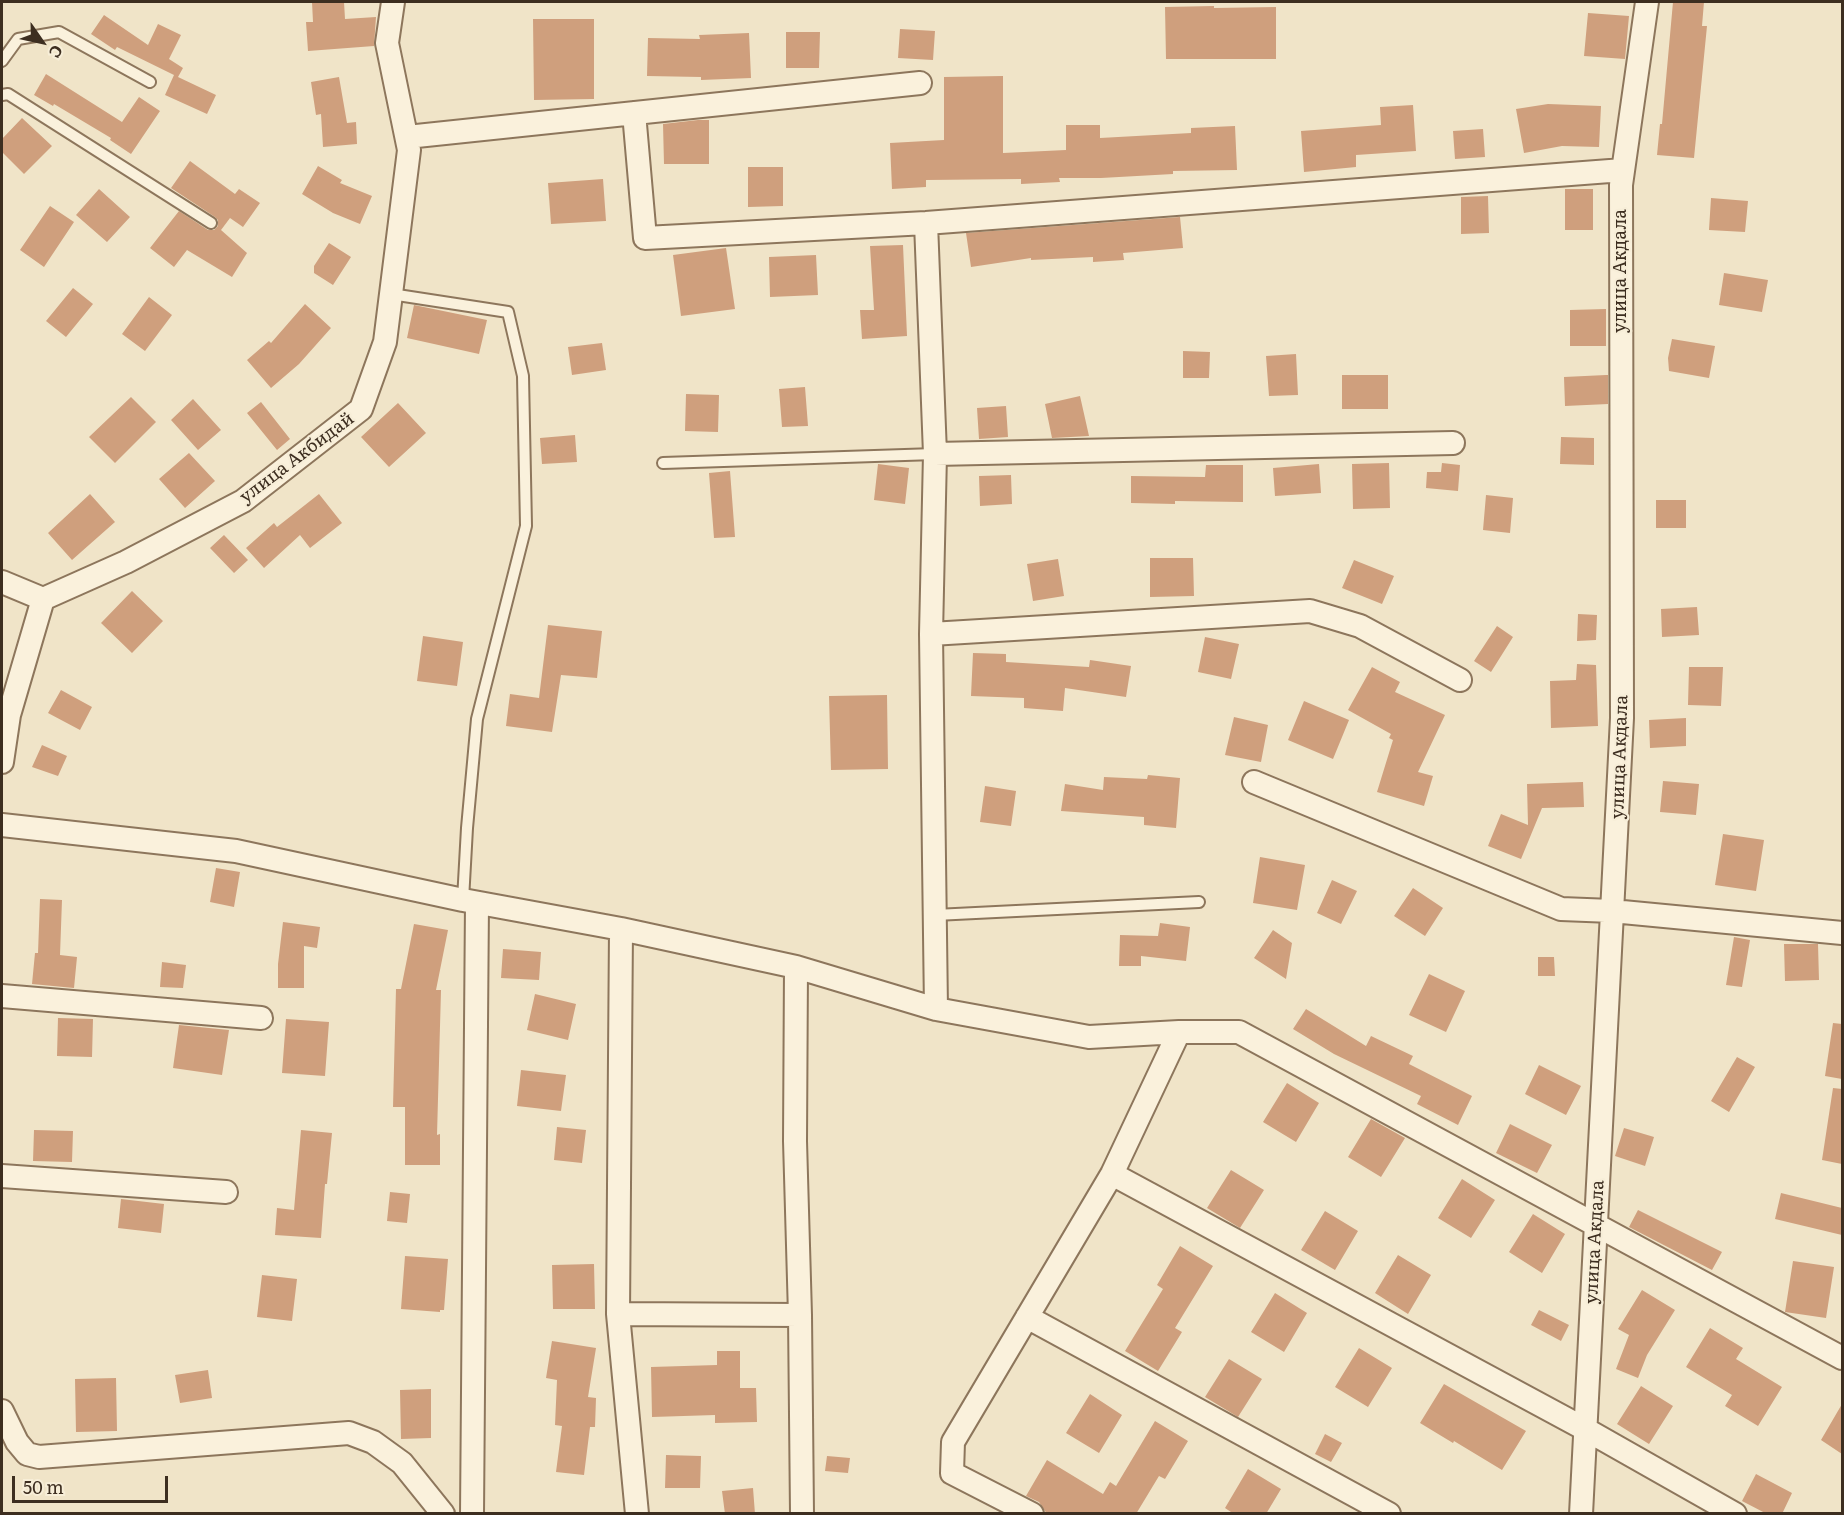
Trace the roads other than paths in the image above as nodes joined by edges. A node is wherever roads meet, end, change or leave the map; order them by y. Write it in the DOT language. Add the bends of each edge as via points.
graph roads {
  1 [pos="393,2"];
  2 [pos="1647,2"];
  3 [pos="2,61"];
  4 [pos="150,82"];
  5 [pos="920,83"];
  6 [pos="2,95"];
  7 [pos="634,113"];
  8 [pos="407,137"];
  9 [pos="1623,170"];
  10 [pos="211,223"];
  11 [pos="926,223"];
  12 [pos="391,294"];
  13 [pos="1453,443"];
  14 [pos="935,454"];
  15 [pos="663,463"];
  16 [pos="2,582"];
  17 [pos="43,599"];
  18 [pos="931,634"];
  19 [pos="1460,680"];
  20 [pos="2,762"];
  21 [pos="1254,782"];
  22 [pos="2,825"];
  23 [pos="470,902"];
  24 [pos="1199,902"];
  25 [pos="1612,911"];
  26 [pos="935,915"];
  27 [pos="621,928"];
  28 [pos="1842,933"];
  29 [pos="796,967"];
  30 [pos="2,996"];
  31 [pos="936,1009"];
  32 [pos="261,1018"];
  33 [pos="1179,1032"];
  34 [pos="1112,1174"];
  35 [pos="2,1176"];
  36 [pos="226,1192"];
  37 [pos="1596,1226"];
  38 [pos="618,1314"];
  39 [pos="800,1315"];
  40 [pos="1027,1317"];
  41 [pos="1842,1358"];
  42 [pos="2,1411"];
  43 [pos="1585,1429"];
  44 [pos="443,1514"];
  45 [pos="472,1514"];
  46 [pos="637,1514"];
  47 [pos="802,1514"];
  48 [pos="1032,1514"];
  49 [pos="1389,1514"];
  50 [pos="1581,1514"];
  51 [pos="1736,1514"];
  1 -- 8 [label="street, улица Акбидай" via="387,43"];
  2 -- 9 [label="street, улица Акдала"];
  3 -- 4 [label="lane" via="18,39 59,32"];
  5 -- 7 [label="street"];
  6 -- 10 [label="lane" via="8,94"];
  7 -- 8 [label="street"];
  7 -- 11 [label="street" via="645,238"];
  8 -- 12 [label="street, улица Акбидай" via="410,150"];
  9 -- 11 [label="street"];
  9 -- 25 [label="street, улица Акдала" via="1623,718"];
  11 -- 14 [label="street"];
  12 -- 17 [label="street, улица Акбидай" via="385,342 361,409 243,501 126,562"];
  12 -- 23 [label="lane" via="508,312 523,376 526,526 477,719 467,828"];
  13 -- 14 [label="street"];
  14 -- 15 [label="lane"];
  14 -- 18 [label="street"];
  16 -- 17 [label="street"];
  17 -- 20 [label="street" via="9,715"];
  18 -- 19 [label="street" via="1310,611 1359,626"];
  18 -- 26 [label="street"];
  21 -- 25 [label="street" via="1561,909"];
  22 -- 23 [label="street" via="236,851"];
  23 -- 27 [label="street"];
  23 -- 45 [label="street"];
  24 -- 26 [label="lane"];
  25 -- 28 [label="street"];
  25 -- 37 [label="street, улица Акдала"];
  26 -- 31 [label="street"];
  27 -- 29 [label="street"];
  27 -- 38 [label="street"];
  29 -- 31 [label="street"];
  29 -- 39 [label="street"];
  30 -- 32 [label="street"];
  31 -- 33 [label="street" via="1089,1037"];
  33 -- 34 [label="street"];
  33 -- 37 [label="street" via="1239,1032"];
  34 -- 40 [label="street"];
  34 -- 43 [label="street"];
  35 -- 36 [label="street"];
  37 -- 41 [label="street"];
  37 -- 43 [label="street, улица Акдала"];
  38 -- 39 [label="street"];
  38 -- 46 [label="street"];
  39 -- 47 [label="street"];
  40 -- 48 [label="street" via="953,1442 952,1473"];
  40 -- 49 [label="street"];
  42 -- 44 [label="street" via="17,1442 27,1454 39,1457 349,1433 373,1442 402,1463"];
  43 -- 50 [label="street, улица Акдала"];
  43 -- 51 [label="street"];
}
